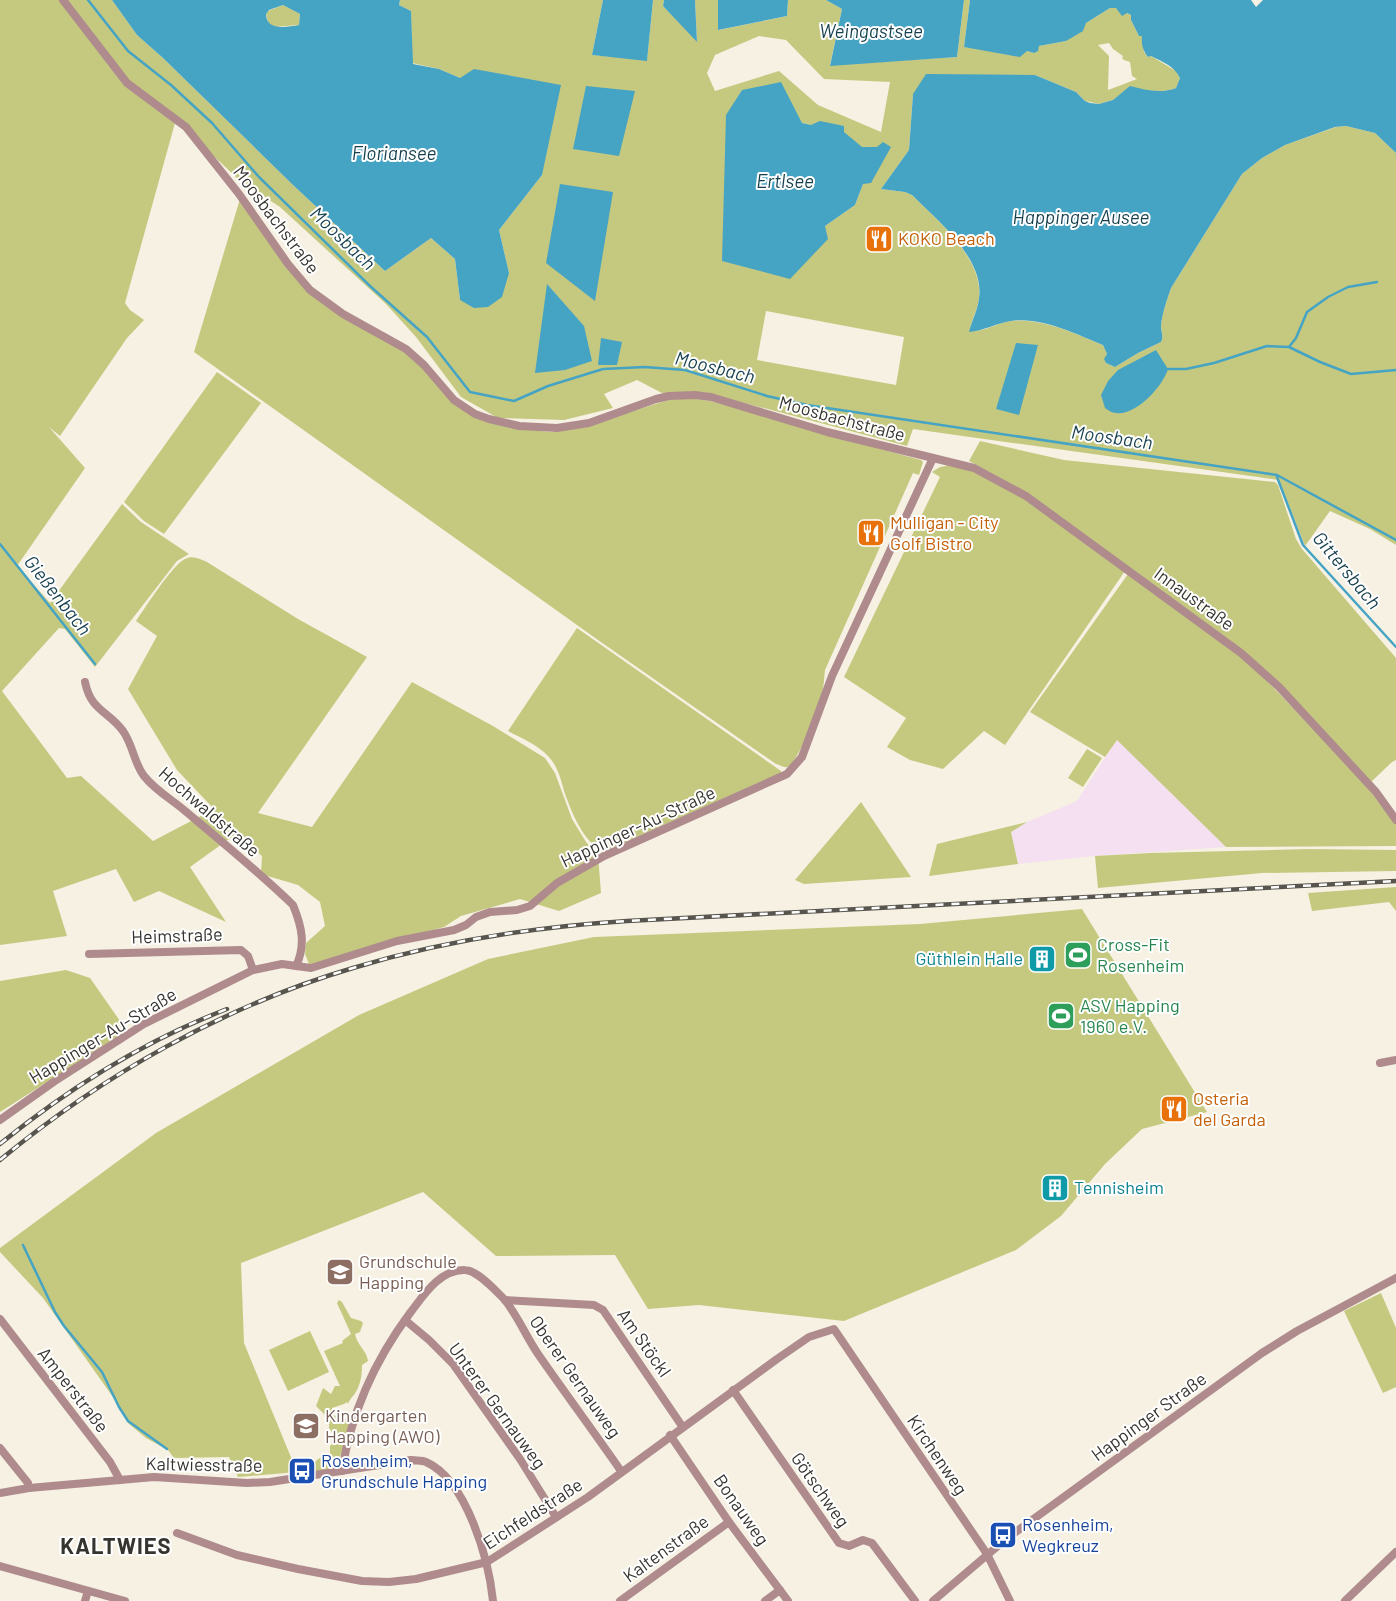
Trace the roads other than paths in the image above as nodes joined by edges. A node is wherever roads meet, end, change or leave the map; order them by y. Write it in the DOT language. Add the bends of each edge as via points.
graph roads {
  1 [pos="63,0"];
  2 [pos="933,458"];
  3 [pos="85,682"];
  4 [pos="1396,820"];
  5 [pos="89,954"];
  6 [pos="296,966"];
  7 [pos="253,970"];
  8 [pos="1396,1060"];
  9 [pos="1380,1063"];
  10 [pos="0,1120"];
  11 [pos="1396,1278"];
  12 [pos="505,1300"];
  13 [pos="0,1319"];
  14 [pos="405,1320"];
  15 [pos="834,1329"];
  16 [pos="733,1390"];
  17 [pos="682,1426"];
  18 [pos="670,1435"];
  19 [pos="0,1448"];
  20 [pos="342,1471"];
  21 [pos="622,1471"];
  22 [pos="120,1480"];
  23 [pos="29,1488"];
  24 [pos="0,1493"];
  25 [pos="556,1517"];
  26 [pos="729,1522"];
  27 [pos="177,1533"];
  28 [pos="1396,1552"];
  29 [pos="987,1554"];
  30 [pos="487,1562"];
  31 [pos="0,1566"];
  32 [pos="780,1590"];
  33 [pos="88,1591"];
  34 [pos="85,1601"];
  35 [pos="125,1601"];
  36 [pos="493,1601"];
  37 [pos="620,1601"];
  38 [pos="765,1601"];
  39 [pos="788,1601"];
  40 [pos="915,1601"];
  41 [pos="933,1601"];
  42 [pos="1010,1601"];
  43 [pos="1345,1601"];
  1 -- 2 [label="street, Moosbachstraße" via="127,83 186,127 310,290 343,314 406,349 424,364 454,400 475,414 520,426 557,428 589,423 656,399 695,395"];
  2 -- 4 [label="street, Innaustraße" via="974,468 1026,496 1229,643 1279,687 1376,792"];
  2 -- 6 [label="street, Happinger-Au-Straße" via="832,676 805,750 787,774 604,856 557,883 530,906 490,912 454,930 397,941 311,968"];
  3 -- 6 [label="street, Hochwaldstraße" via="94,705 128,738 143,775 293,905 300,922 302,952"];
  5 -- 7 [label="street, Heimstraße" via="241,950 248,956"];
  6 -- 7 [label="street, Happinger-Au-Straße" via="282,964"];
  7 -- 10 [label="street, Happinger-Au-Straße" via="144,1024"];
  8 -- 9 [label="street"];
  11 -- 29 [label="street, Happinger Straße" via="1262,1353"];
  12 -- 14 [label="street, Oberer Gernauweg" via="477,1274 466,1270 454,1272 431,1287"];
  12 -- 17 [label="street, Am Stöckl" via="594,1305 603,1310"];
  12 -- 21 [label="street, Oberer Gernauweg" via="537,1352"];
  13 -- 22 [label="street, Amperstraße" via="110,1462"];
  14 -- 20 [label="street, Oberer Gernauweg" via="383,1352 367,1386 353,1422"];
  14 -- 25 [label="street, Unterer Gernauweg" via="453,1364 520,1459"];
  15 -- 16 [label="street, Eichfeldstraße" via="809,1337"];
  15 -- 29 [label="street, Kirchenweg"];
  16 -- 17 [label="street, Eichfeldstraße"];
  16 -- 40 [label="street, Götschweg" via="839,1543 849,1546 863,1540 872,1543"];
  17 -- 18 [label="street, Eichfeldstraße"];
  18 -- 21 [label="street, Eichfeldstraße"];
  18 -- 26 [label="street, Bonauweg"];
  19 -- 23 [label="street"];
  20 -- 22 [label="street, Kaltwiesstraße" via="262,1482 154,1477"];
  20 -- 30 [label="street, Kaltwiesstraße" via="411,1460 425,1461 444,1474 457,1490"];
  21 -- 25 [label="street, Eichfeldstraße"];
  22 -- 23 [label="street, Kaltwiesstraße"];
  23 -- 24 [label="street, Kaltwiesstraße"];
  25 -- 30 [label="street, Eichfeldstraße"];
  26 -- 32 [label="street, Bonauweg"];
  26 -- 37 [label="street, Kaltenstraße"];
  27 -- 30 [label="street, Eichfeldstraße" via="237,1554 362,1582 416,1579"];
  28 -- 43 [label="street"];
  29 -- 41 [label="street, Happinger Straße"];
  29 -- 42 [label="street, Kirchenweg"];
  30 -- 36 [label="street, Kaltwiesstraße"];
  31 -- 33 [label="street"];
  32 -- 38 [label="street"];
  32 -- 39 [label="street, Bonauweg"];
  33 -- 34 [label="street"];
  33 -- 35 [label="street"];
}
